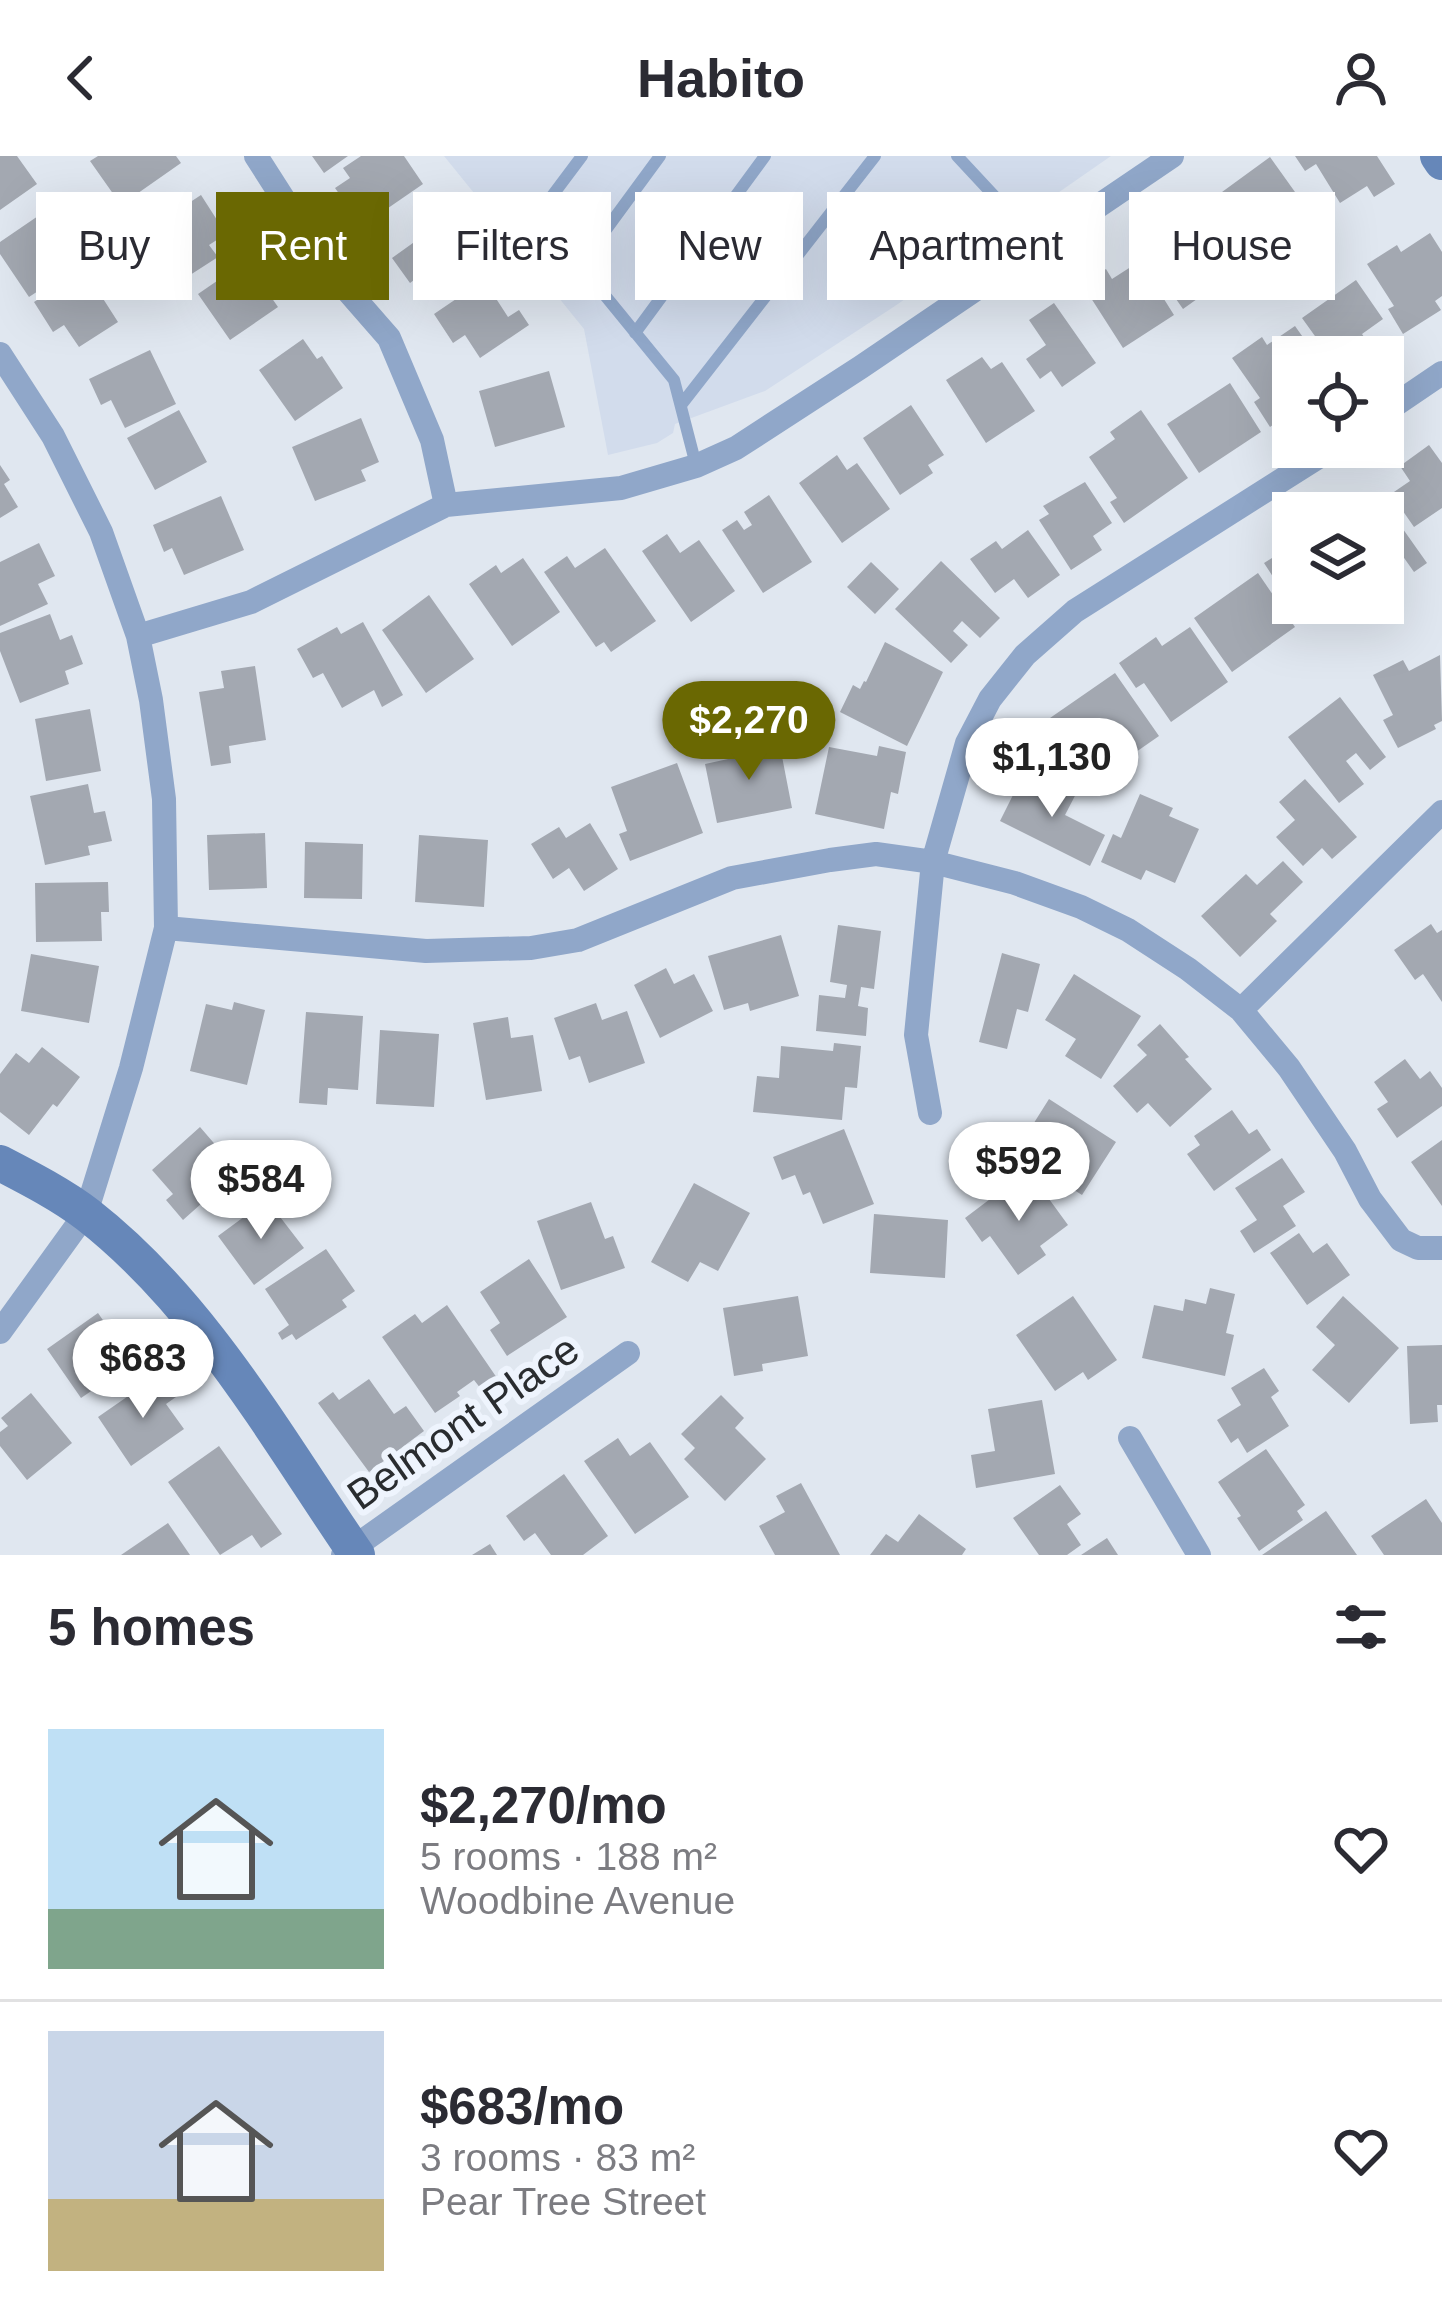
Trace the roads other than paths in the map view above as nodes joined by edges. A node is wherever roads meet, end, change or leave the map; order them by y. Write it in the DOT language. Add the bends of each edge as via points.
graph roads {
  1 [pos="256,156"];
  2 [pos="581,156"];
  3 [pos="660,156"];
  4 [pos="764,156"];
  5 [pos="875,156"];
  6 [pos="957,156"];
  7 [pos="1172,156"];
  8 [pos="555,192"];
  9 [pos="991,192"];
  10 [pos="1105,200"];
  11 [pos="611,223"];
  12 [pos="608,300"];
  13 [pos="958,300"];
  14 [pos="635,333"];
  15 [pos="0,354"];
  16 [pos="1442,373"];
  17 [pos="1404,399"];
  18 [pos="681,405"];
  19 [pos="696,466"];
  20 [pos="1301,468"];
  21 [pos="446,505"];
  22 [pos="138,636"];
  23 [pos="1442,812"];
  24 [pos="933,862"];
  25 [pos="166,928"];
  26 [pos="1241,1010"];
  27 [pos="930,1113"];
  28 [pos="0,1163"];
  29 [pos="86,1213"];
  30 [pos="1430,1248"];
  31 [pos="0,1331"];
  32 [pos="628,1353"];
  33 [pos="1130,1438"];
  34 [pos="351,1553"];
  35 [pos="1199,1555"];
  1 -- 21 [label="street" via="327,267 388,338 433,440"];
  2 -- 8 [label="lane"];
  3 -- 11 [label="lane"];
  4 -- 14 [label="lane"];
  5 -- 18 [label="lane"];
  6 -- 9 [label="lane"];
  7 -- 10 [label="street"];
  12 -- 14 [label="lane"];
  13 -- 19 [label="street" via="736,448"];
  14 -- 18 [label="lane" via="674,380"];
  15 -- 22 [label="street" via="101,532"];
  16 -- 17 [label="street"];
  18 -- 19 [label="lane"];
  19 -- 21 [label="street" via="621,488"];
  20 -- 24 [label="street" via="1075,611 1025,655 967,743"];
  21 -- 22 [label="street" via="250,602"];
  22 -- 25 [label="street" via="164,799"];
  23 -- 26 [label="street"];
  24 -- 25 [label="street" via="876,854 732,878 578,940 531,947 426,951"];
  24 -- 26 [label="street" via="1081,907 1128,930"];
  24 -- 27 [label="street" via="916,1035"];
  25 -- 29 [label="street"];
  26 -- 30 [label="street" via="1401,1240"];
  28 -- 29 [label="street"];
  29 -- 31 [label="street"];
  29 -- 34 [label="street" via="195,1322"];
  32 -- 34 [label="street, Belmont Place"];
  33 -- 35 [label="street"];
}
